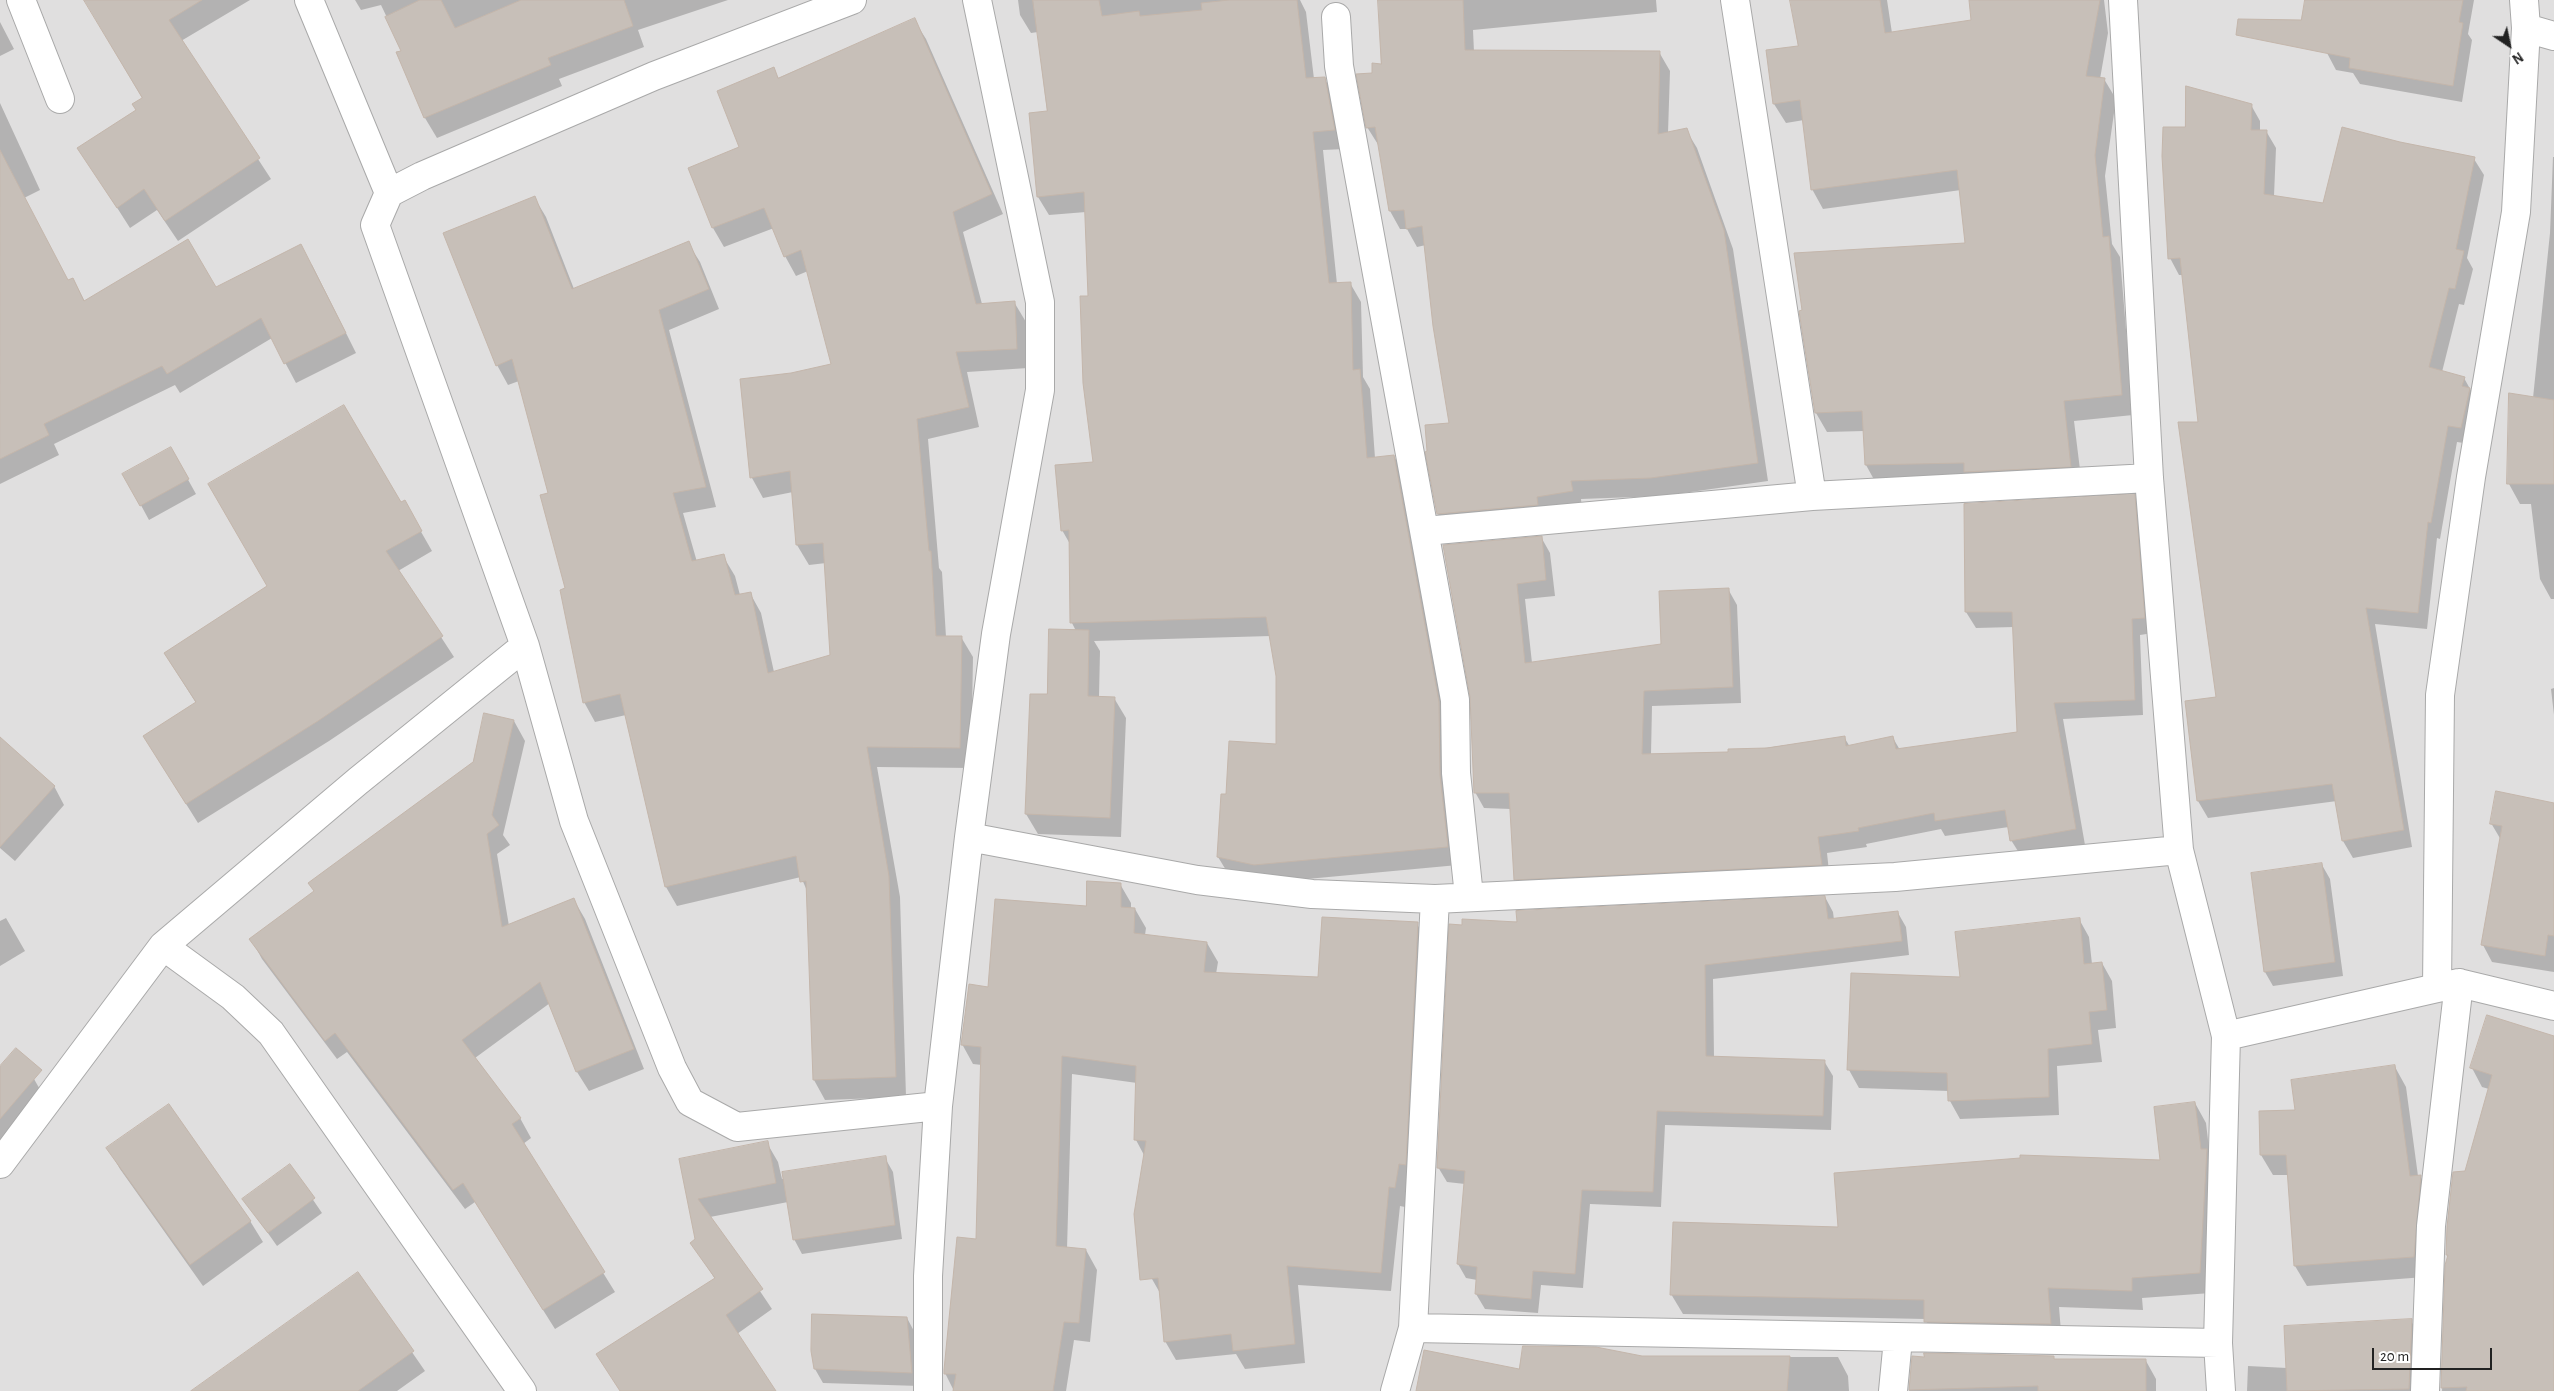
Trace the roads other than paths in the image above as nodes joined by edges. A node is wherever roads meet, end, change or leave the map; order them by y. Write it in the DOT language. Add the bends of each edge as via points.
graph roads {
  1 [pos="21,0"];
  2 [pos="309,0"];
  3 [pos="852,0"];
  4 [pos="978,0"];
  5 [pos="1735,0"];
  6 [pos="2123,0"];
  7 [pos="2524,0"];
  8 [pos="1336,17"];
  9 [pos="2526,28"];
  10 [pos="2554,36"];
  11 [pos="60,99"];
  12 [pos="389,194"];
  13 [pos="2149,478"];
  14 [pos="1812,496"];
  15 [pos="1424,531"];
  16 [pos="525,646"];
  17 [pos="969,836"];
  18 [pos="2179,850"];
  19 [pos="1470,896"];
  20 [pos="1435,899"];
  21 [pos="163,946"];
  22 [pos="2448,986"];
  23 [pos="2554,1006"];
  24 [pos="2226,1036"];
  25 [pos="938,1106"];
  26 [pos="0,1164"];
  27 [pos="1413,1328"];
  28 [pos="1898,1339"];
  29 [pos="2218,1343"];
  30 [pos="522,1391"];
  31 [pos="928,1391"];
  32 [pos="1396,1391"];
  33 [pos="1893,1391"];
  34 [pos="2221,1391"];
  35 [pos="2425,1391"];
  1 -- 11 [label="street"];
  2 -- 12 [label="street"];
  3 -- 12 [label="street" via="654,76 422,176"];
  4 -- 17 [label="street" via="1040,302 1040,390 996,634"];
  5 -- 14 [label="street"];
  6 -- 13 [label="street"];
  7 -- 9 [label="street"];
  8 -- 15 [label="street" via="1339,66"];
  9 -- 10 [label="street"];
  9 -- 22 [label="street" via="2516,212 2440,695"];
  12 -- 16 [label="street" via="375,225"];
  13 -- 14 [label="street"];
  13 -- 18 [label="street"];
  14 -- 15 [label="street"];
  15 -- 19 [label="street" via="1455,700 1456,773"];
  16 -- 21 [label="street"];
  16 -- 25 [label="street" via="574,821 672,1068 690,1102 737,1127"];
  17 -- 20 [label="street" via="1197,880 1312,894"];
  17 -- 25 [label="street"];
  18 -- 19 [label="street" via="1895,877"];
  18 -- 24 [label="street"];
  19 -- 20 [label="street"];
  20 -- 27 [label="street"];
  21 -- 26 [label="street"];
  21 -- 30 [label="street" via="233,997 271,1033"];
  22 -- 23 [label="street"];
  22 -- 24 [label="street"];
  22 -- 35 [label="street" via="2431,1226"];
  24 -- 29 [label="street"];
  25 -- 31 [label="street" via="928,1276"];
  27 -- 28 [label="street"];
  27 -- 32 [label="street"];
  28 -- 29 [label="street"];
  28 -- 33 [label="street"];
  29 -- 34 [label="street"];
}
